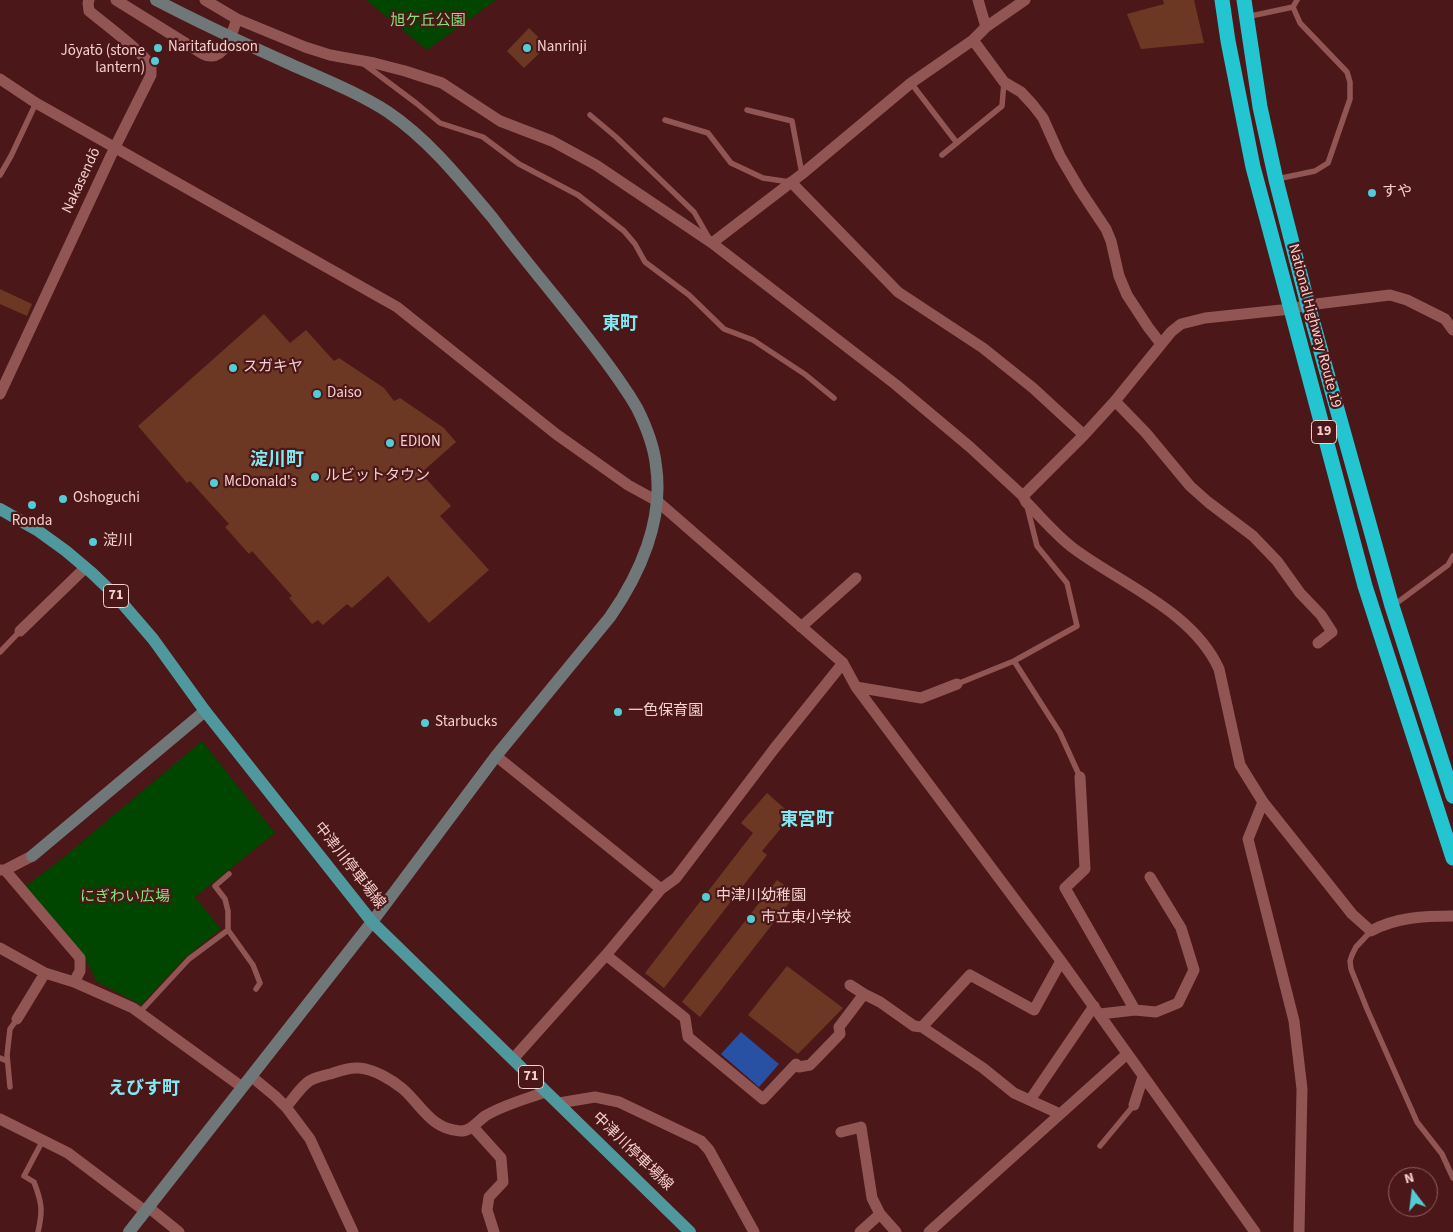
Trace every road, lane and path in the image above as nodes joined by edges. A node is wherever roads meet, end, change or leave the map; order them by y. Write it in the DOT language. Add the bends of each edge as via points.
graph roads {
  1 [pos="89,0"];
  2 [pos="116,0"];
  3 [pos="156,0"];
  4 [pos="205,0"];
  5 [pos="978,0"];
  6 [pos="1025,0"];
  7 [pos="1222,0"];
  8 [pos="1244,0"];
  9 [pos="1297,0"];
  10 [pos="1293,7"];
  11 [pos="1246,17"];
  12 [pos="237,19"];
  13 [pos="986,27"];
  14 [pos="231,37"];
  15 [pos="973,40"];
  16 [pos="358,60"];
  17 [pos="0,79"];
  18 [pos="1004,82"];
  19 [pos="911,83"];
  20 [pos="36,103"];
  21 [pos="747,110"];
  22 [pos="590,115"];
  23 [pos="665,120"];
  24 [pos="957,143"];
  25 [pos="114,147"];
  26 [pos="942,155"];
  27 [pos="802,174"];
  28 [pos="0,175"];
  29 [pos="1276,180"];
  30 [pos="791,182"];
  31 [pos="712,243"];
  32 [pos="1308,305"];
  33 [pos="1291,309"];
  34 [pos="1453,330"];
  35 [pos="1161,344"];
  36 [pos="0,394"];
  37 [pos="834,398"];
  38 [pos="1114,401"];
  39 [pos="1084,435"];
  40 [pos="1024,499"];
  41 [pos="657,502"];
  42 [pos="0,509"];
  43 [pos="1453,556"];
  44 [pos="85,568"];
  45 [pos="856,578"];
  46 [pos="1392,606"];
  47 [pos="801,627"];
  48 [pos="20,631"];
  49 [pos="1318,643"];
  50 [pos="0,652"];
  51 [pos="1014,661"];
  52 [pos="843,664"];
  53 [pos="957,684"];
  54 [pos="856,687"];
  55 [pos="205,711"];
  56 [pos="496,756"];
  57 [pos="1080,777"];
  58 [pos="1453,796"];
  59 [pos="1263,802"];
  60 [pos="32,856"];
  61 [pos="1453,858"];
  62 [pos="2,870"];
  63 [pos="229,874"];
  64 [pos="1150,877"];
  65 [pos="661,889"];
  66 [pos="1453,916"];
  67 [pos="372,922"];
  68 [pos="228,930"];
  69 [pos="1372,931"];
  70 [pos="0,948"];
  71 [pos="606,955"];
  72 [pos="1061,961"];
  73 [pos="46,973"];
  74 [pos="74,982"];
  75 [pos="850,985"];
  76 [pos="256,989"];
  77 [pos="864,994"];
  78 [pos="1097,1010"];
  79 [pos="1135,1010"];
  80 [pos="139,1013"];
  81 [pos="17,1019"];
  82 [pos="922,1027"];
  83 [pos="1127,1054"];
  84 [pos="0,1058"];
  85 [pos="513,1059"];
  86 [pos="8,1061"];
  87 [pos="252,1076"];
  88 [pos="1143,1077"];
  89 [pos="10,1087"];
  90 [pos="242,1087"];
  91 [pos="545,1092"];
  92 [pos="1030,1100"];
  93 [pos="559,1103"];
  94 [pos="1134,1104"];
  95 [pos="286,1107"];
  96 [pos="1060,1114"];
  97 [pos="0,1119"];
  98 [pos="473,1127"];
  99 [pos="841,1132"];
  100 [pos="43,1140"];
  101 [pos="1100,1146"];
  102 [pos="1453,1178"];
  103 [pos="146,1209"];
  104 [pos="880,1214"];
  105 [pos="38,1232"];
  106 [pos="129,1232"];
  107 [pos="179,1232"];
  108 [pos="353,1232"];
  109 [pos="494,1232"];
  110 [pos="690,1232"];
  111 [pos="754,1232"];
  112 [pos="860,1232"];
  113 [pos="896,1232"];
  114 [pos="929,1232"];
  115 [pos="1254,1232"];
  116 [pos="1299,1232"];
  1 -- 25 [label="street, Nakasendō" via="89,11 128,42 151,67"];
  2 -- 14 [label="street" via="203,54 218,55"];
  3 -- 14 [label="street"];
  4 -- 12 [label="street"];
  5 -- 13 [label="street"];
  6 -- 13 [label="street"];
  7 -- 33 [label="highway, National Highway Route 19 / 19" via="1253,167"];
  8 -- 11 [label="highway, National Highway Route 19 / 19"];
  9 -- 10 [label="lane"];
  10 -- 11 [label="lane"];
  10 -- 29 [label="lane" via="1300,23 1347,72 1350,99 1328,163 1316,171"];
  11 -- 29 [label="highway, National Highway Route 19 / 19" via="1260,108"];
  12 -- 14 [label="street"];
  12 -- 16 [label="street" via="305,47"];
  13 -- 15 [label="street"];
  14 -- 41 [label="street" via="357,95 413,130 438,154 610,366 637,407 651,440 658,485"];
  15 -- 18 [label="street"];
  15 -- 19 [label="street"];
  16 -- 31 [label="street" via="404,70 442,83 500,121 552,140 596,165"];
  16 -- 37 [label="lane" via="440,123 483,137 519,164 578,194 624,231 645,262 688,295 724,329 753,340"];
  17 -- 20 [label="street"];
  18 -- 24 [label="lane" via="1002,106"];
  18 -- 35 [label="street" via="1021,92 1043,118 1060,156 1106,229 1126,295"];
  19 -- 24 [label="lane"];
  19 -- 27 [label="street"];
  20 -- 25 [label="street"];
  20 -- 28 [label="lane"];
  21 -- 27 [label="lane" via="792,121"];
  22 -- 31 [label="lane" via="694,212"];
  23 -- 30 [label="lane" via="708,133 731,163 763,178"];
  24 -- 26 [label="lane"];
  25 -- 36 [label="street, Nakasendō"];
  25 -- 41 [label="street" via="397,307 556,434"];
  27 -- 30 [label="street"];
  29 -- 32 [label="highway, National Highway Route 19 / 19"];
  30 -- 31 [label="street"];
  30 -- 39 [label="street" via="898,292 983,348"];
  31 -- 40 [label="street" via="895,384 970,447"];
  32 -- 33 [label="street"];
  32 -- 34 [label="street" via="1390,295 1445,319"];
  32 -- 46 [label="highway, National Highway Route 19 / 19"];
  33 -- 35 [label="street" via="1205,318 1181,324"];
  33 -- 61 [label="highway, National Highway Route 19 / 19" via="1366,586"];
  35 -- 38 [label="street"];
  38 -- 39 [label="street"];
  38 -- 49 [label="street" via="1146,433 1190,486 1253,536 1277,562 1332,632"];
  39 -- 40 [label="street"];
  40 -- 51 [label="lane" via="1037,546 1067,583 1076,626"];
  40 -- 59 [label="street" via="1071,546 1174,614 1196,633 1213,656 1218,669 1240,765"];
  41 -- 47 [label="street"];
  41 -- 56 [label="street" via="649,540 623,598"];
  42 -- 44 [label="main road, 中津川停車場線 / 71" via="37,530"];
  43 -- 46 [label="lane" via="1448,565"];
  44 -- 48 [label="street"];
  44 -- 55 [label="main road, 中津川停車場線 / 71" via="116,596 153,639"];
  45 -- 47 [label="street"];
  46 -- 58 [label="highway, National Highway Route 19 / 19"];
  47 -- 52 [label="street"];
  48 -- 50 [label="lane"];
  51 -- 53 [label="lane"];
  51 -- 57 [label="lane" via="1060,733"];
  52 -- 54 [label="street"];
  52 -- 65 [label="street" via="676,878"];
  53 -- 54 [label="street" via="921,698"];
  54 -- 72 [label="street"];
  55 -- 60 [label="street"];
  55 -- 67 [label="main road, 中津川停車場線 / 71"];
  56 -- 65 [label="street"];
  56 -- 67 [label="street"];
  57 -- 79 [label="street" via="1085,869 1064,888"];
  59 -- 69 [label="street" via="1352,914"];
  59 -- 116 [label="street" via="1248,839 1294,1021 1302,1089"];
  60 -- 62 [label="street"];
  62 -- 74 [label="street" via="80,958 80,971"];
  63 -- 68 [label="lane" via="215,886 225,899"];
  64 -- 79 [label="street" via="1181,928 1194,970 1178,1003 1156,1012"];
  65 -- 71 [label="street"];
  66 -- 69 [label="street" via="1400,920"];
  67 -- 85 [label="main road, 中津川停車場線 / 71"];
  67 -- 87 [label="street"];
  68 -- 76 [label="lane" via="252,965 260,982"];
  68 -- 80 [label="lane" via="189,960"];
  69 -- 102 [label="lane" via="1356,947 1351,969 1417,1122 1442,1154"];
  70 -- 73 [label="street"];
  71 -- 77 [label="street" via="686,1018 688,1037 763,1099 796,1064 799,1067 810,1065 840,1034 839,1027"];
  71 -- 85 [label="street"];
  72 -- 78 [label="street"];
  72 -- 82 [label="street" via="1034,1010 970,975"];
  73 -- 74 [label="street"];
  73 -- 81 [label="street"];
  74 -- 80 [label="street"];
  75 -- 77 [label="street"];
  77 -- 82 [label="street" via="914,1026"];
  78 -- 79 [label="street"];
  78 -- 83 [label="street"];
  78 -- 92 [label="street"];
  80 -- 90 [label="street"];
  81 -- 86 [label="lane" via="10,1029"];
  82 -- 92 [label="street" via="1014,1093"];
  83 -- 88 [label="street"];
  83 -- 96 [label="street"];
  84 -- 86 [label="lane"];
  85 -- 91 [label="main road, 中津川停車場線 / 71"];
  86 -- 89 [label="lane"];
  87 -- 90 [label="street"];
  87 -- 95 [label="street"];
  88 -- 94 [label="street"];
  88 -- 115 [label="street"];
  90 -- 103 [label="street"];
  91 -- 93 [label="main road, 中津川停車場線 / 71"];
  91 -- 98 [label="street" via="495,1111"];
  92 -- 96 [label="street"];
  93 -- 110 [label="main road, 中津川停車場線 / 71"];
  93 -- 111 [label="street" via="595,1097 619,1102 701,1141"];
  94 -- 101 [label="lane"];
  95 -- 98 [label="street" via="315,1078 360,1068 393,1082 432,1121 443,1127 458,1131"];
  95 -- 108 [label="street" via="313,1145"];
  96 -- 114 [label="street"];
  97 -- 100 [label="street"];
  98 -- 109 [label="street" via="500,1158 503,1182 488,1197 487,1210"];
  99 -- 104 [label="street" via="861,1127 872,1198"];
  100 -- 103 [label="street" via="68,1153"];
  100 -- 105 [label="lane" via="24,1176 34,1182 39,1196 42,1214"];
  103 -- 106 [label="street"];
  103 -- 107 [label="street"];
  104 -- 112 [label="street"];
  104 -- 113 [label="street"];
}
